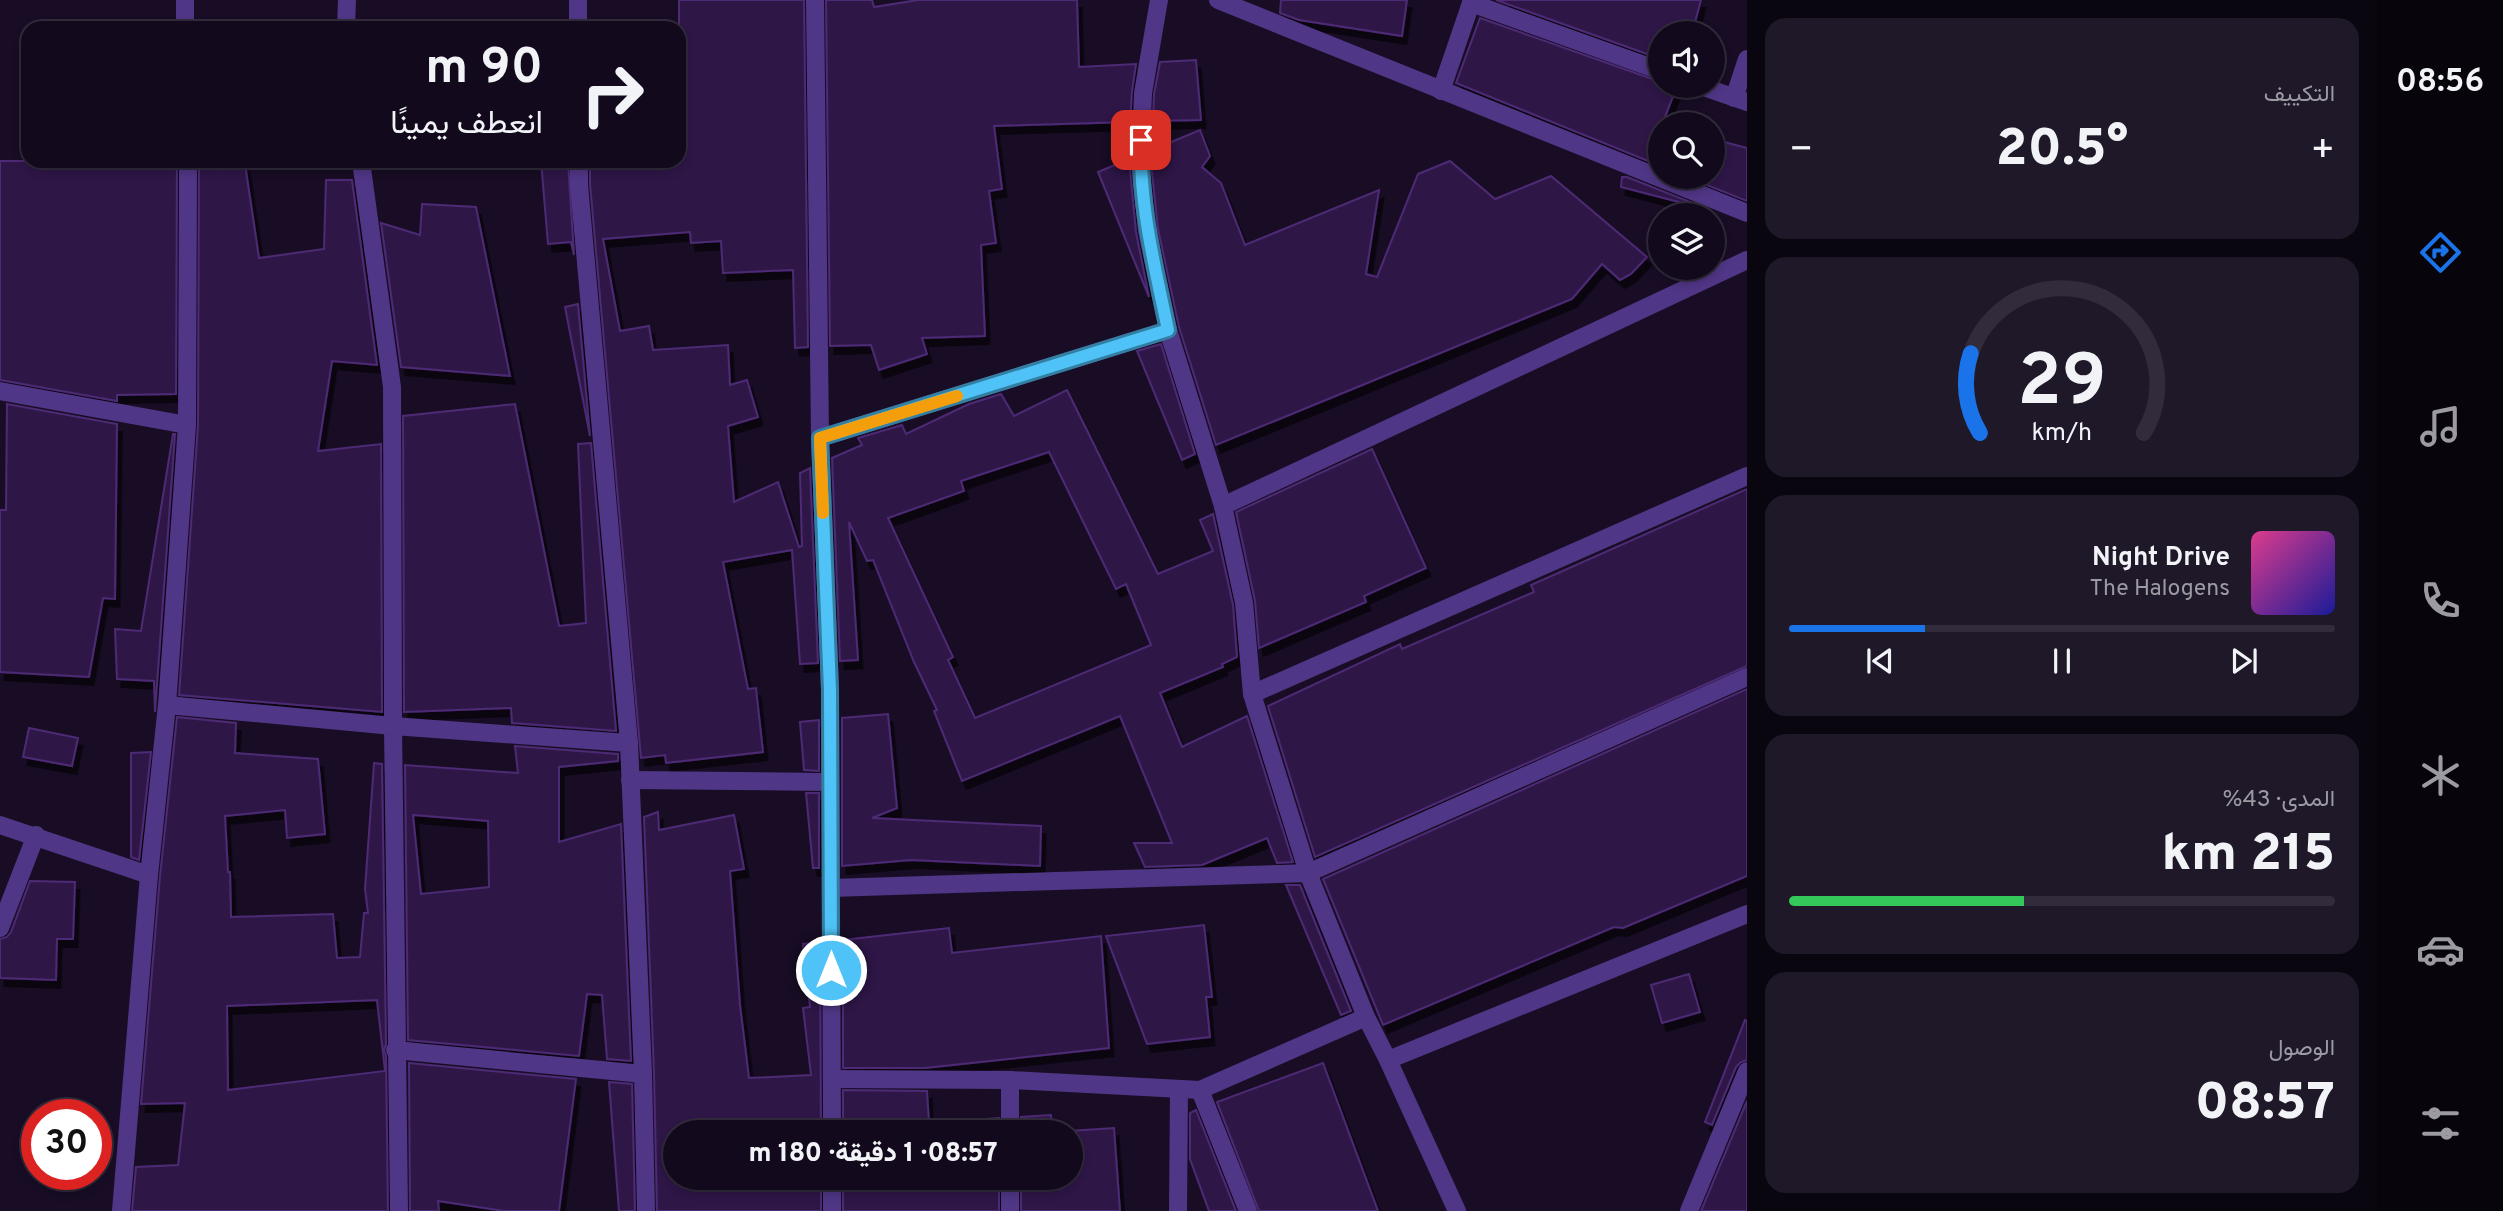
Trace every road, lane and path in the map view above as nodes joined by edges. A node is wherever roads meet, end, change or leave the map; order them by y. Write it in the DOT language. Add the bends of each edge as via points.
graph roads {
  1 [pos="185,0"];
  2 [pos="347,0"];
  3 [pos="578,0"];
  4 [pos="815,0"];
  5 [pos="1159,0"];
  6 [pos="1218,0"];
  7 [pos="1471,1"];
  8 [pos="185,21"];
  9 [pos="346,21"];
  10 [pos="578,21"];
  11 [pos="1747,59"];
  12 [pos="1648,66"];
  13 [pos="1441,91"];
  14 [pos="1741,100"];
  15 [pos="188,168"];
  16 [pos="362,168"];
  17 [pos="579,168"];
  18 [pos="1747,213"];
  19 [pos="1747,260"];
  20 [pos="1168,330"];
  21 [pos="0,391"];
  22 [pos="187,425"];
  23 [pos="820,438"];
  24 [pos="1747,475"];
  25 [pos="1223,506"];
  26 [pos="1747,677"];
  27 [pos="1252,694"];
  28 [pos="167,705"];
  29 [pos="393,726"];
  30 [pos="629,743"];
  31 [pos="630,780"];
  32 [pos="830,782"];
  33 [pos="0,825"];
  34 [pos="36,835"];
  35 [pos="1308,873"];
  36 [pos="149,875"];
  37 [pos="831,888"];
  38 [pos="1747,914"];
  39 [pos="0,928"];
  40 [pos="1366,1017"];
  41 [pos="396,1050"];
  42 [pos="1388,1060"];
  43 [pos="1747,1072"];
  44 [pos="643,1074"];
  45 [pos="832,1079"];
  46 [pos="1010,1080"];
  47 [pos="1179,1089"];
  48 [pos="1200,1090"];
  49 [pos="832,1120"];
  50 [pos="1010,1120"];
  51 [pos="832,1190"];
  52 [pos="1010,1190"];
  53 [pos="121,1211"];
  54 [pos="399,1211"];
  55 [pos="646,1211"];
  56 [pos="832,1211"];
  57 [pos="1010,1211"];
  58 [pos="1178,1211"];
  59 [pos="1248,1211"];
  60 [pos="1457,1211"];
  61 [pos="1689,1211"];
  1 -- 8 [label="street"];
  2 -- 9 [label="street"];
  3 -- 10 [label="street"];
  4 -- 23 [label="street"];
  5 -- 20 [label="street" via="1143,93 1140,163 1147,231"];
  6 -- 13 [label="street"];
  7 -- 12 [label="street"];
  7 -- 13 [label="street"];
  11 -- 14 [label="street"];
  13 -- 18 [label="street"];
  15 -- 22 [label="street"];
  16 -- 29 [label="street" via="392,387"];
  17 -- 30 [label="street"];
  19 -- 25 [label="street"];
  20 -- 23 [label="street"];
  20 -- 25 [label="street"];
  21 -- 22 [label="street"];
  22 -- 28 [label="street"];
  23 -- 32 [label="street"];
  24 -- 27 [label="street"];
  25 -- 27 [label="street" via="1244,603"];
  26 -- 35 [label="street"];
  27 -- 35 [label="street"];
  28 -- 29 [label="street"];
  28 -- 36 [label="street"];
  29 -- 30 [label="street"];
  29 -- 41 [label="street"];
  30 -- 31 [label="street"];
  31 -- 32 [label="street"];
  31 -- 44 [label="street"];
  32 -- 37 [label="street"];
  33 -- 34 [label="street"];
  34 -- 36 [label="street"];
  34 -- 39 [label="street"];
  35 -- 37 [label="street"];
  35 -- 40 [label="street"];
  36 -- 53 [label="street"];
  37 -- 45 [label="street"];
  38 -- 42 [label="street"];
  40 -- 42 [label="street"];
  40 -- 48 [label="street"];
  41 -- 44 [label="street"];
  41 -- 54 [label="street"];
  42 -- 60 [label="street"];
  43 -- 61 [label="street"];
  44 -- 55 [label="street"];
  45 -- 46 [label="street"];
  45 -- 49 [label="street"];
  46 -- 47 [label="street"];
  46 -- 50 [label="street"];
  47 -- 48 [label="street"];
  47 -- 58 [label="street"];
  48 -- 59 [label="street"];
  51 -- 56 [label="street"];
  52 -- 57 [label="street"];
}
